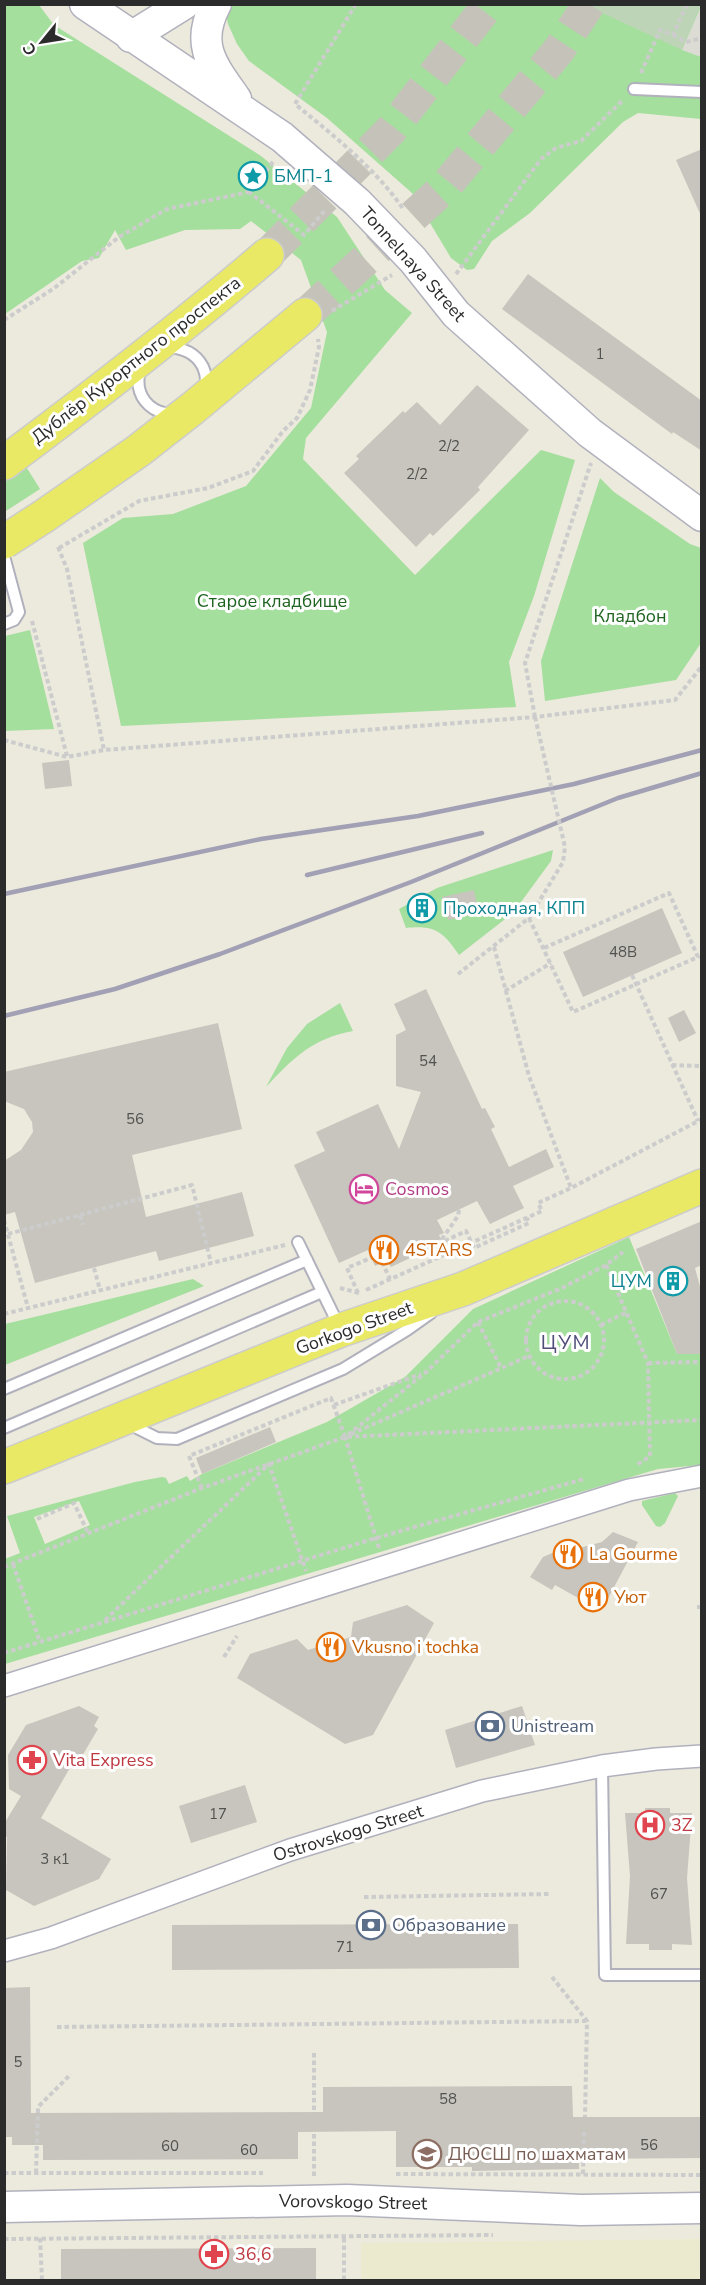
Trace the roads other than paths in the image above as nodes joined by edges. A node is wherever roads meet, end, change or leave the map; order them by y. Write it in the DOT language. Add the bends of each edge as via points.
graph roads {
  1 [pos="85,4"];
  2 [pos="145,4"];
  3 [pos="184,4"];
  4 [pos="216,4"];
  5 [pos="123,32"];
  6 [pos="634,89"];
  7 [pos="702,92"];
  8 [pos="243,109"];
  9 [pos="267,255"];
  10 [pos="315,323"];
  11 [pos="151,350"];
  12 [pos="193,408"];
  13 [pos="4,463"];
  14 [pos="702,516"];
  15 [pos="4,542"];
  16 [pos="4,556"];
  17 [pos="4,624"];
  18 [pos="702,1186"];
  19 [pos="298,1242"];
  20 [pos="307,1260"];
  21 [pos="464,1289"];
  22 [pos="322,1292"];
  23 [pos="341,1330"];
  24 [pos="4,1389"];
  25 [pos="120,1420"];
  26 [pos="4,1428"];
  27 [pos="4,1467"];
  28 [pos="702,1476"];
  29 [pos="4,1686"];
  30 [pos="702,1756"];
  31 [pos="602,1766"];
  32 [pos="4,1951"];
  33 [pos="702,1975"];
  34 [pos="4,2207"];
  35 [pos="702,2208"];
  1 -- 5 [label="street, Tonnelnaya Street"];
  2 -- 5 [label="street"];
  3 -- 5 [label="street"];
  4 -- 8 [label="street" via="207,30 207,51"];
  5 -- 8 [label="street, Tonnelnaya Street"];
  6 -- 7 [label="lane"];
  8 -- 14 [label="street, Tonnelnaya Street" via="357,202 456,314 590,433"];
  9 -- 11 [label="main road, Дублёр Курортного проспекта"];
  10 -- 12 [label="main road"];
  11 -- 12 [label="lane" via="177,347 199,361 206,386"];
  11 -- 12 [label="lane" via="139,376 145,401 167,415"];
  11 -- 13 [label="main road, Дублёр Курортного проспекта"];
  12 -- 15 [label="main road, bridge" via="138,451"];
  16 -- 17 [label="lane" via="19,612 14,620"];
  18 -- 21 [label="main road, Gorkogo Street"];
  19 -- 20 [label="lane"];
  20 -- 22 [label="lane"];
  20 -- 24 [label="lane"];
  21 -- 23 [label="main road, Gorkogo Street"];
  21 -- 25 [label="lane" via="343,1369 177,1439 157,1438"];
  22 -- 23 [label="lane"];
  22 -- 26 [label="lane"];
  23 -- 25 [label="main road, Gorkogo Street"];
  25 -- 27 [label="main road, Gorkogo Street"];
  28 -- 29 [label="street" via="629,1490"];
  30 -- 31 [label="street, Ostrovskogo Street"];
  31 -- 32 [label="street, Ostrovskogo Street" via="482,1791 290,1850 51,1938"];
  31 -- 33 [label="lane" via="605,1975"];
  34 -- 35 [label="street, Vorovskogo Street" via="314,2200 581,2210"];
}
